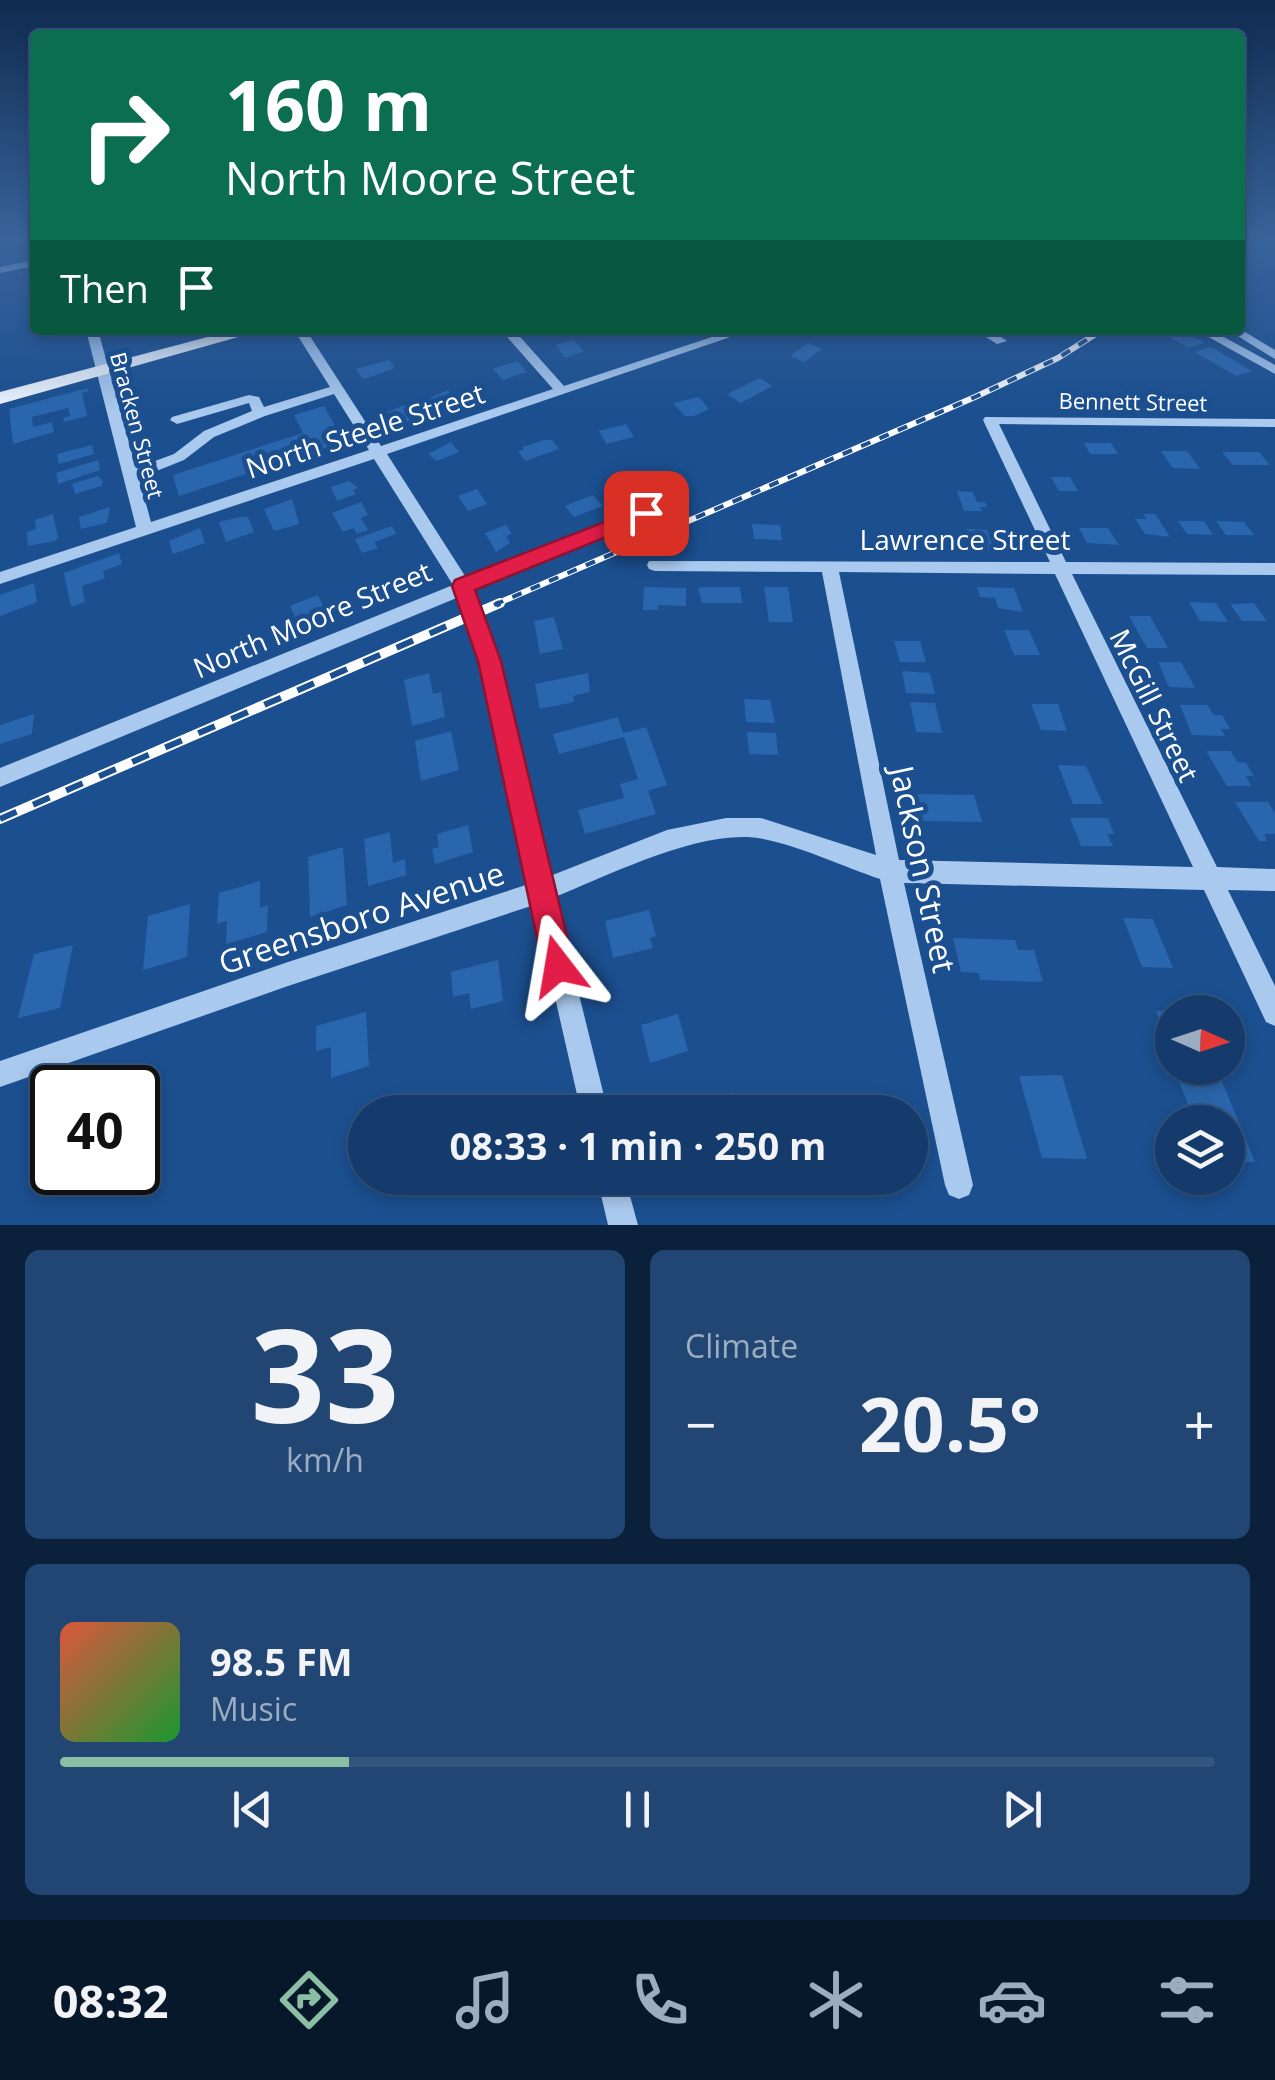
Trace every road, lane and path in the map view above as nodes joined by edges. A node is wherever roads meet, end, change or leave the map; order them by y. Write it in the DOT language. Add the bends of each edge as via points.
graph roads {
  1 [pos="93,335"];
  2 [pos="235,335"];
  3 [pos="303,335"];
  4 [pos="512,335"];
  5 [pos="730,335"];
  6 [pos="990,335"];
  7 [pos="1211,335"];
  8 [pos="1242,335"];
  9 [pos="1001,341"];
  10 [pos="1275,355"];
  11 [pos="103,370"];
  12 [pos="1275,370"];
  13 [pos="337,390"];
  14 [pos="564,392"];
  15 [pos="0,398"];
  16 [pos="260,414"];
  17 [pos="177,420"];
  18 [pos="990,420"];
  19 [pos="1275,423"];
  20 [pos="379,450"];
  21 [pos="130,475"];
  22 [pos="646,513"];
  23 [pos="145,530"];
  24 [pos="656,565"];
  25 [pos="829,566"];
  26 [pos="1057,566"];
  27 [pos="1275,569"];
  28 [pos="0,578"];
  29 [pos="463,586"];
  30 [pos="0,778"];
  31 [pos="890,871"];
  32 [pos="1210,880"];
  33 [pos="1275,880"];
  34 [pos="540,892"];
  35 [pos="1275,1013"];
  36 [pos="0,1074"];
  37 [pos="591,1095"];
  38 [pos="960,1185"];
  39 [pos="615,1195"];
  40 [pos="623,1225"];
  1 -- 11 [label="street, Bracken Street"];
  2 -- 11 [label="main road"];
  3 -- 13 [label="street"];
  4 -- 14 [label="street"];
  5 -- 14 [label="street, North Steele Street"];
  6 -- 9 [label="street"];
  7 -- 12 [label="street"];
  8 -- 10 [label="street"];
  11 -- 15 [label="main road"];
  11 -- 21 [label="street, Bracken Street"];
  13 -- 16 [label="street"];
  13 -- 20 [label="street"];
  14 -- 20 [label="street, North Steele Street"];
  16 -- 17 [label="street" via="249,399"];
  16 -- 21 [label="street" via="209,434 180,458"];
  18 -- 19 [label="street, Bennett Street"];
  18 -- 26 [label="street, McGill Street"];
  20 -- 23 [label="street, North Steele Street"];
  20 -- 29 [label="street"];
  21 -- 23 [label="street, Bracken Street"];
  22 -- 29 [label="street, North Moore Street"];
  23 -- 28 [label="street, North Steele Street"];
  24 -- 25 [label="street, Lawrence Street"];
  25 -- 26 [label="street, Lawrence Street"];
  25 -- 31 [label="street, Jackson Street"];
  26 -- 27 [label="street, Lawrence Street"];
  26 -- 32 [label="street, McGill Street"];
  29 -- 30 [label="street, North Moore Street"];
  29 -- 34 [label="street" via="490,661"];
  31 -- 32 [label="street, Greensboro Avenue"];
  31 -- 34 [label="street, Greensboro Avenue" via="762,828 726,828 667,841"];
  31 -- 38 [label="street, Jackson Street"];
  32 -- 33 [label="street, Greensboro Avenue"];
  32 -- 35 [label="street, McGill Street"];
  34 -- 36 [label="street, Greensboro Avenue"];
  34 -- 37 [label="street"];
  39 -- 40 [label="street"];
}
